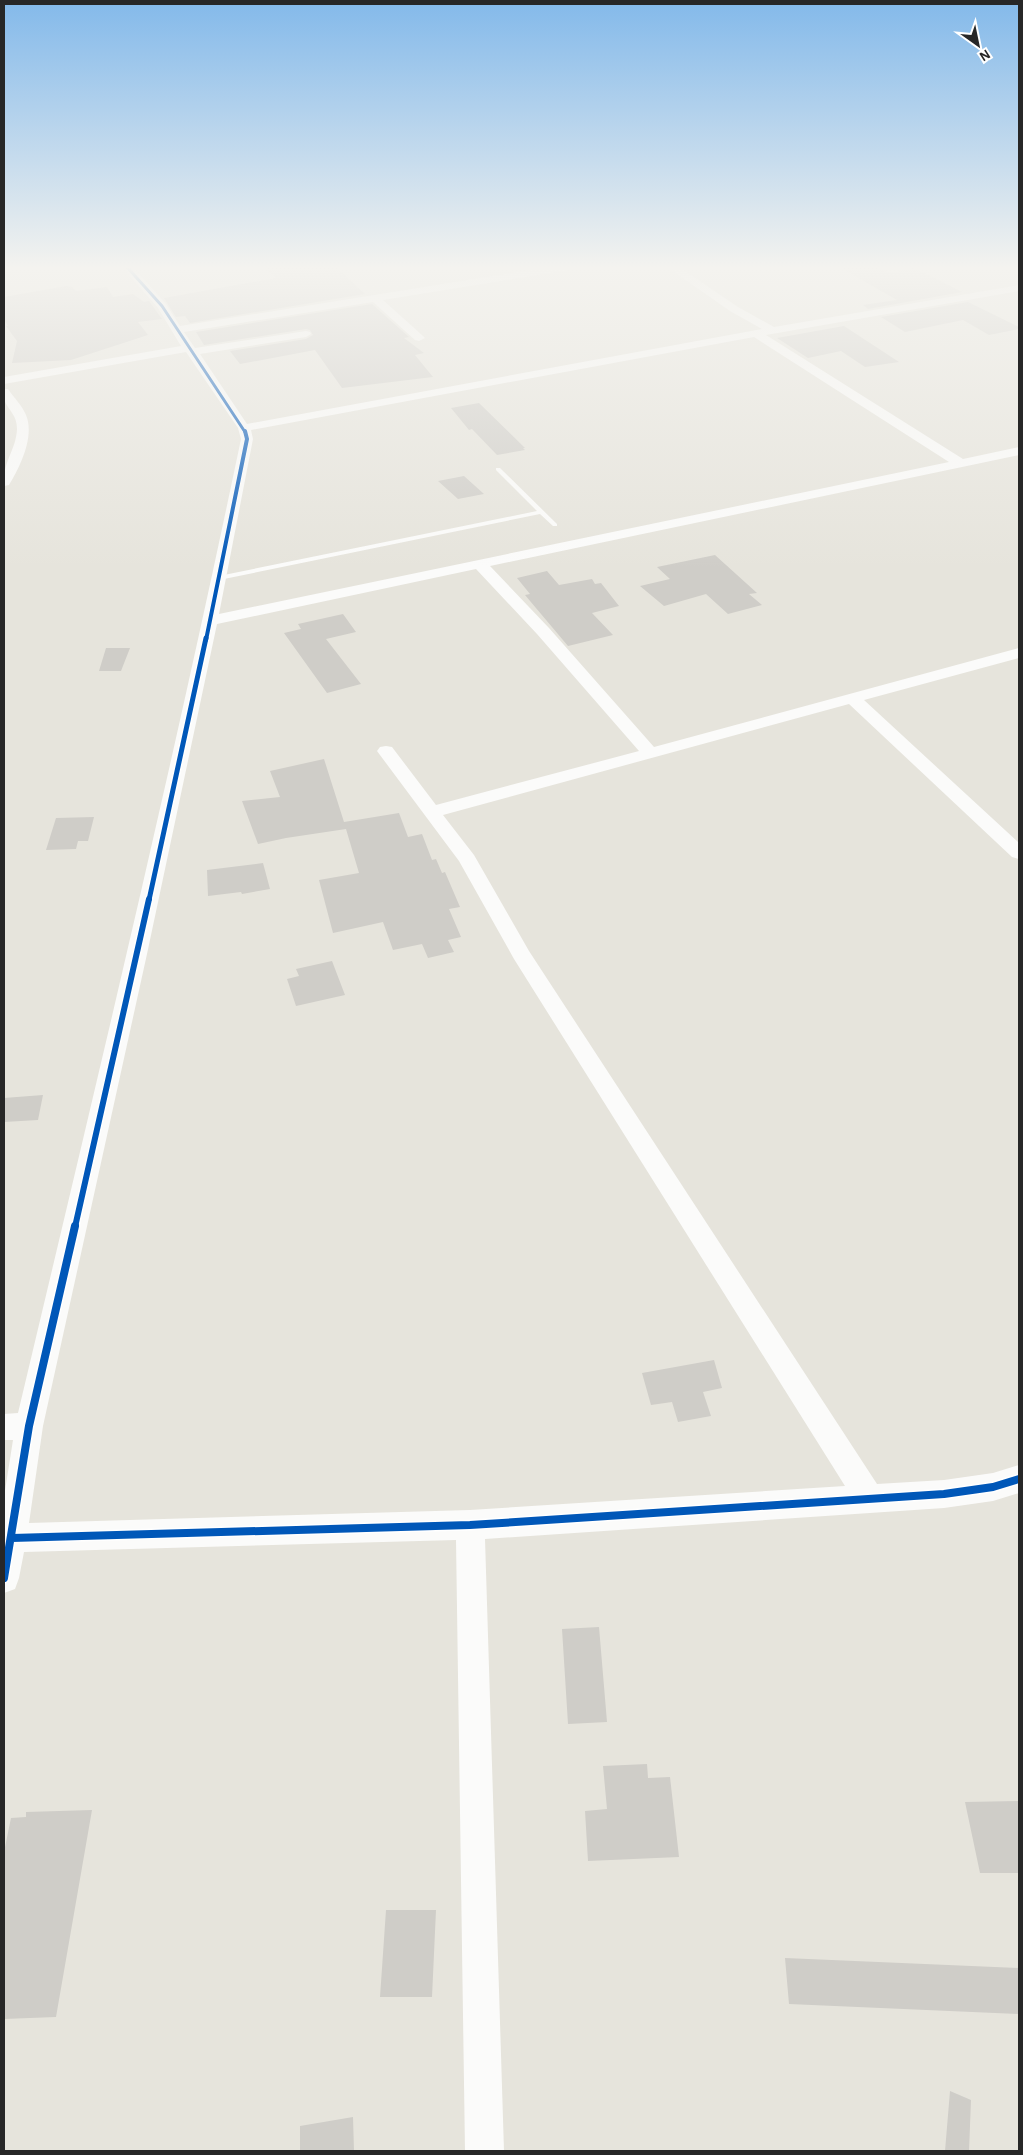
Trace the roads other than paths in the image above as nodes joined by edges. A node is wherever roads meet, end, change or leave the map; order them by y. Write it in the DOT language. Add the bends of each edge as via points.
graph roads {
  1 [pos="85,368"];
  2 [pos="203,368"];
  3 [pos="570,368"];
  4 [pos="810,368"];
  5 [pos="4,381"];
  6 [pos="4,392"];
  7 [pos="244,428"];
  8 [pos="1019,451"];
  9 [pos="960,463"];
  10 [pos="498,469"];
  11 [pos="4,482"];
  12 [pos="541,512"];
  13 [pos="555,525"];
  14 [pos="479,564"];
  15 [pos="219,578"];
  16 [pos="209,621"];
  17 [pos="1019,652"];
  18 [pos="852,698"];
  19 [pos="386,751"];
  20 [pos="650,753"];
  21 [pos="432,812"];
  22 [pos="1019,853"];
  23 [pos="16,1426"];
  24 [pos="1019,1480"];
  25 [pos="870,1499"];
  26 [pos="470,1525"];
  27 [pos="12,1538"];
  28 [pos="4,1578"];
  29 [pos="485,2151"];
  1 -- 5 [label="street"];
  2 -- 7 [label="street"];
  3 -- 7 [label="street"];
  4 -- 9 [label="street"];
  6 -- 11 [label="street" via="21,416 22,431 17,454"];
  7 -- 15 [label="street" via="247,439"];
  8 -- 9 [label="street"];
  9 -- 14 [label="street"];
  10 -- 12 [label="lane"];
  12 -- 13 [label="lane"];
  12 -- 15 [label="lane"];
  14 -- 16 [label="street"];
  14 -- 20 [label="street" via="543,631"];
  15 -- 16 [label="street"];
  16 -- 23 [label="street" via="135,964"];
  17 -- 18 [label="street"];
  18 -- 20 [label="street"];
  18 -- 22 [label="street"];
  19 -- 21 [label="street"];
  20 -- 21 [label="street"];
  21 -- 25 [label="street" via="467,859 521,954"];
  23 -- 27 [label="street"];
  24 -- 25 [label="street" via="944,1494"];
  25 -- 26 [label="street"];
  26 -- 27 [label="street"];
  26 -- 29 [label="street"];
  27 -- 28 [label="street"];
}
